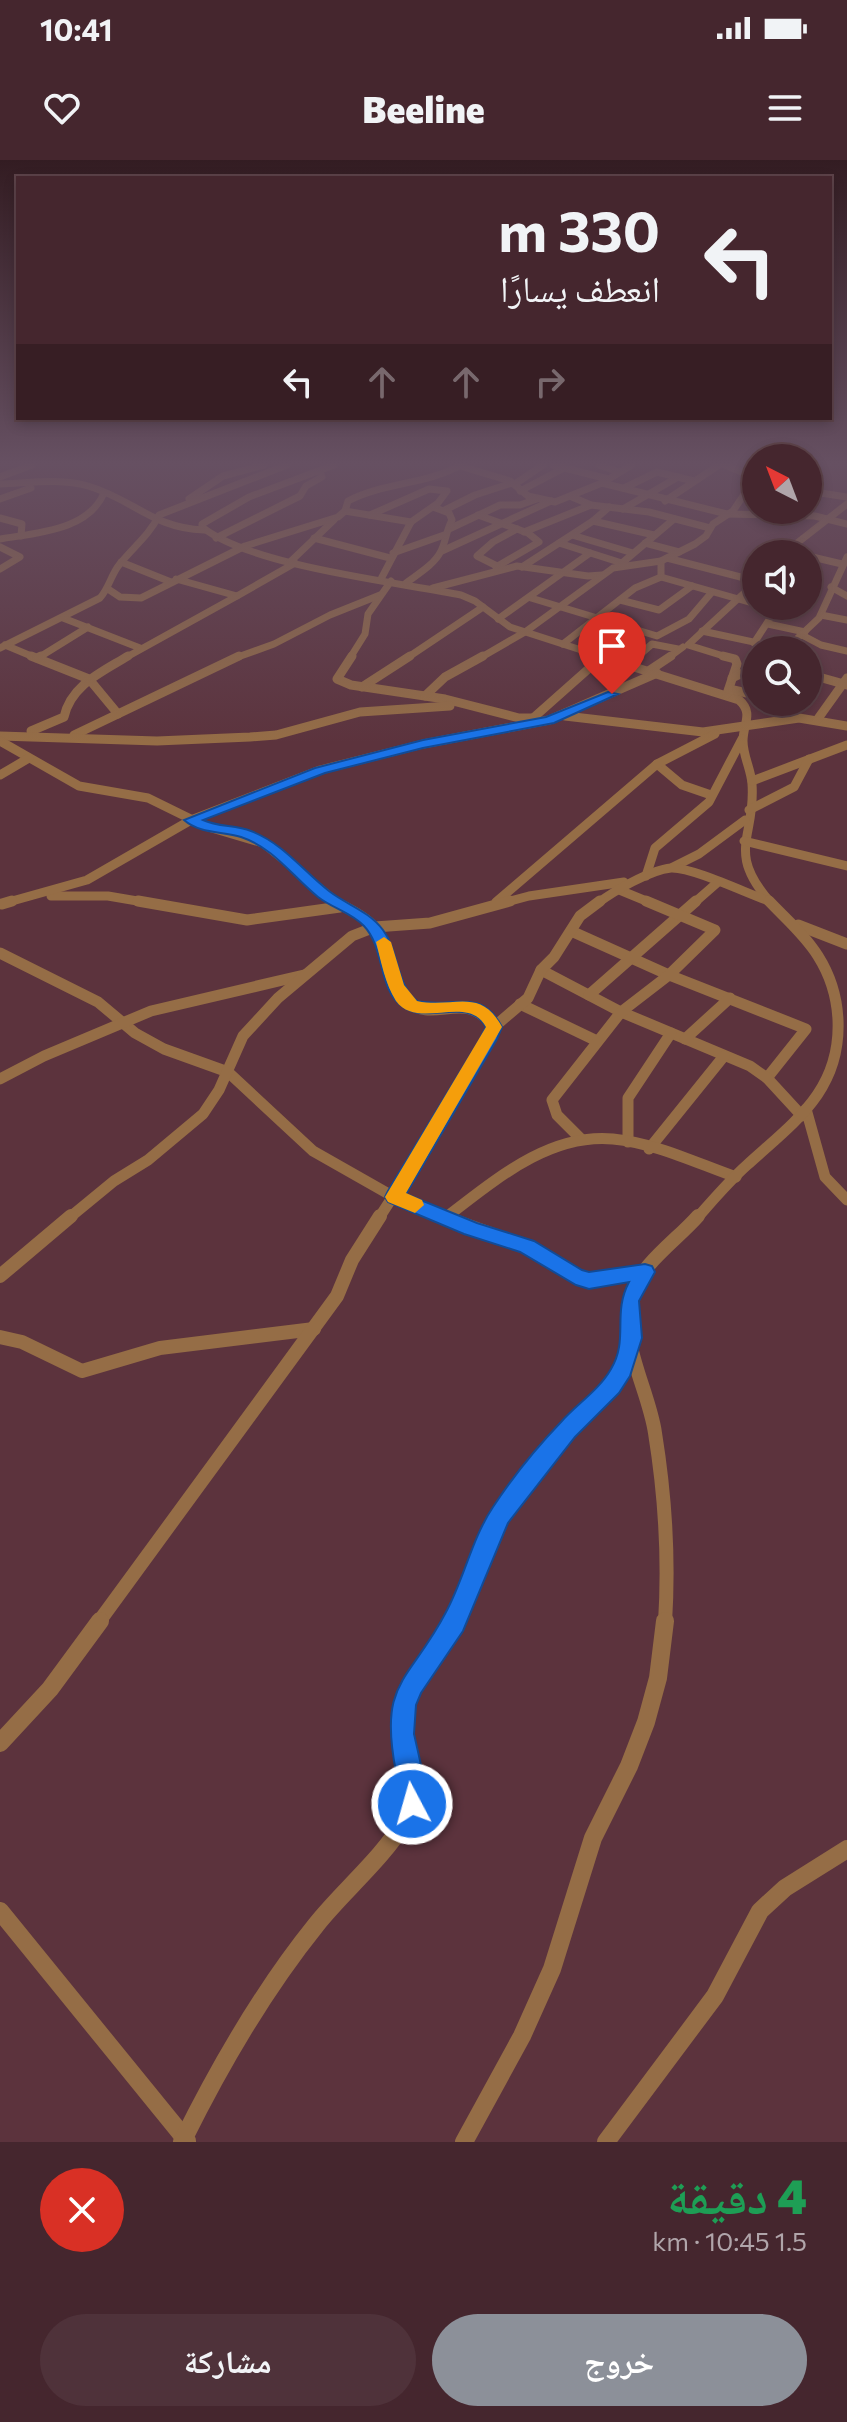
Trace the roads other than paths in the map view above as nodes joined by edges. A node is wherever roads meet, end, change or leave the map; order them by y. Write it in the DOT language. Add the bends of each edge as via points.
graph roads {
  1 [pos="19,557"];
  2 [pos="125,557"];
  3 [pos="221,557"];
  4 [pos="279,557"];
  5 [pos="296,557"];
  6 [pos="391,557"];
  7 [pos="435,557"];
  8 [pos="480,557"];
  9 [pos="512,557"];
  10 [pos="537,557"];
  11 [pos="584,557"];
  12 [pos="604,557"];
  13 [pos="629,557"];
  14 [pos="669,557"];
  15 [pos="822,558"];
  16 [pos="664,560"];
  17 [pos="845,561"];
  18 [pos="121,562"];
  19 [pos="292,562"];
  20 [pos="624,564"];
  21 [pos="497,566"];
  22 [pos="522,567"];
  23 [pos="702,567"];
  24 [pos="0,569"];
  25 [pos="563,572"];
  26 [pos="482,575"];
  27 [pos="602,575"];
  28 [pos="661,577"];
  29 [pos="742,578"];
  30 [pos="386,580"];
  31 [pos="173,581"];
  32 [pos="406,583"];
  33 [pos="847,583"];
  34 [pos="833,584"];
  35 [pos="688,585"];
  36 [pos="108,589"];
  37 [pos="429,589"];
  38 [pos="712,592"];
  39 [pos="384,593"];
  40 [pos="742,595"];
  41 [pos="237,596"];
  42 [pos="847,596"];
  43 [pos="531,598"];
  44 [pos="738,599"];
  45 [pos="620,600"];
  46 [pos="742,600"];
  47 [pos="559,606"];
  48 [pos="483,607"];
  49 [pos="822,612"];
  50 [pos="822,615"];
  51 [pos="63,618"];
  52 [pos="598,618"];
  53 [pos="498,619"];
  54 [pos="689,619"];
  55 [pos="770,620"];
  56 [pos="817,620"];
  57 [pos="847,620"];
  58 [pos="768,624"];
  59 [pos="88,627"];
  60 [pos="669,629"];
  61 [pos="525,632"];
  62 [pos="701,632"];
  63 [pos="804,634"];
  64 [pos="759,636"];
  65 [pos="802,636"];
  66 [pos="742,641"];
  67 [pos="742,643"];
  68 [pos="563,644"];
  69 [pos="688,645"];
  70 [pos="2,646"];
  71 [pos="140,648"];
  72 [pos="678,649"];
  73 [pos="847,651"];
  74 [pos="603,656"];
  75 [pos="731,657"];
  76 [pos="37,658"];
  77 [pos="628,664"];
  78 [pos="653,672"];
  79 [pos="742,673"];
  80 [pos="822,677"];
  81 [pos="732,678"];
  82 [pos="89,679"];
  83 [pos="846,682"];
  84 [pos="362,687"];
  85 [pos="728,691"];
  86 [pos="742,693"];
  87 [pos="425,696"];
  88 [pos="486,707"];
  89 [pos="118,714"];
  90 [pos="562,716"];
  91 [pos="532,719"];
  92 [pos="817,720"];
  93 [pos="747,724"];
  94 [pos="847,726"];
  95 [pos="724,730"];
  96 [pos="16,736"];
  97 [pos="71,736"];
  98 [pos="0,738"];
  99 [pos="742,739"];
  100 [pos="847,745"];
  101 [pos="29,758"];
  102 [pos="809,759"];
  103 [pos="657,764"];
  104 [pos="0,775"];
  105 [pos="752,781"];
  106 [pos="711,795"];
  107 [pos="747,815"];
  108 [pos="191,820"];
  109 [pos="744,841"];
  110 [pos="847,866"];
  111 [pos="670,868"];
  112 [pos="640,878"];
  113 [pos="718,882"];
  114 [pos="617,889"];
  115 [pos="766,900"];
  116 [pos="1,904"];
  117 [pos="494,904"];
  118 [pos="344,908"];
  119 [pos="680,915"];
  120 [pos="791,923"];
  121 [pos="375,927"];
  122 [pos="571,931"];
  123 [pos="847,944"];
  124 [pos="0,953"];
  125 [pos="631,958"];
  126 [pos="541,970"];
  127 [pos="307,974"];
  128 [pos="669,975"];
  129 [pos="589,995"];
  130 [pos="730,998"];
  131 [pos="520,1004"];
  132 [pos="621,1012"];
  133 [pos="122,1022"];
  134 [pos="494,1027"];
  135 [pos="671,1033"];
  136 [pos="685,1039"];
  137 [pos="597,1041"];
  138 [pos="724,1056"];
  139 [pos="228,1072"];
  140 [pos="767,1078"];
  141 [pos="0,1079"];
  142 [pos="804,1112"];
  143 [pos="581,1139"];
  144 [pos="628,1142"];
  145 [pos="649,1149"];
  146 [pos="736,1177"];
  147 [pos="394,1197"];
  148 [pos="847,1200"];
  149 [pos="445,1218"];
  150 [pos="645,1272"];
  151 [pos="0,1276"];
  152 [pos="314,1329"];
  153 [pos="0,1337"];
  154 [pos="632,1338"];
  155 [pos="0,1743"];
  156 [pos="847,1849"];
  157 [pos="0,1911"];
  158 [pos="185,2141"];
  159 [pos="464,2142"];
  160 [pos="606,2142"];
  1 -- 24 [label="street"];
  2 -- 18 [label="street"];
  3 -- 31 [label="street"];
  4 -- 19 [label="street"];
  5 -- 19 [label="street"];
  6 -- 30 [label="street"];
  7 -- 32 [label="street"];
  8 -- 21 [label="street"];
  9 -- 21 [label="street"];
  10 -- 22 [label="street"];
  11 -- 25 [label="street"];
  12 -- 20 [label="street"];
  13 -- 20 [label="street"];
  14 -- 16 [label="street"];
  15 -- 17 [label="street"];
  16 -- 20 [label="street"];
  16 -- 23 [label="street"];
  16 -- 28 [label="street"];
  17 -- 34 [label="street"];
  18 -- 31 [label="street"];
  18 -- 36 [label="street"];
  19 -- 30 [label="street"];
  19 -- 41 [label="street"];
  20 -- 27 [label="street"];
  21 -- 26 [label="street"];
  22 -- 25 [label="street"];
  22 -- 26 [label="street"];
  23 -- 29 [label="street"];
  23 -- 35 [label="street"];
  25 -- 27 [label="street"];
  25 -- 43 [label="street"];
  26 -- 37 [label="street"];
  27 -- 47 [label="street"];
  28 -- 35 [label="street"];
  28 -- 45 [label="street"];
  30 -- 32 [label="street"];
  30 -- 39 [label="street"];
  31 -- 36 [label="street" via="135,599"];
  31 -- 41 [label="street"];
  32 -- 37 [label="street"];
  33 -- 34 [label="street"];
  34 -- 42 [label="street"];
  34 -- 49 [label="street"];
  35 -- 38 [label="street"];
  35 -- 45 [label="street" via="659,610"];
  36 -- 51 [label="street"];
  37 -- 48 [label="street" via="461,595"];
  38 -- 44 [label="street"];
  38 -- 54 [label="street"];
  39 -- 84 [label="street" via="337,675 341,682"];
  39 -- 89 [label="street"];
  40 -- 44 [label="street"];
  41 -- 71 [label="street"];
  43 -- 47 [label="street"];
  43 -- 53 [label="street"];
  44 -- 46 [label="street"];
  44 -- 62 [label="street"];
  45 -- 52 [label="street"];
  47 -- 52 [label="street"];
  47 -- 61 [label="street"];
  48 -- 53 [label="street"];
  48 -- 84 [label="street"];
  50 -- 57 [label="street"];
  51 -- 59 [label="street"];
  51 -- 70 [label="street"];
  52 -- 60 [label="street" via="657,636"];
  52 -- 68 [label="street"];
  53 -- 61 [label="street"];
  54 -- 60 [label="street"];
  54 -- 62 [label="street"];
  55 -- 58 [label="street"];
  56 -- 63 [label="street"];
  58 -- 63 [label="street"];
  58 -- 64 [label="street"];
  59 -- 71 [label="street"];
  59 -- 76 [label="street"];
  60 -- 62 [label="street"];
  61 -- 68 [label="street"];
  61 -- 87 [label="street" via="445,677"];
  62 -- 66 [label="street"];
  62 -- 69 [label="street"];
  63 -- 65 [label="street"];
  63 -- 73 [label="street"];
  67 -- 75 [label="street"];
  68 -- 74 [label="street"];
  69 -- 72 [label="street"];
  69 -- 75 [label="street"];
  70 -- 76 [label="street"];
  71 -- 82 [label="street"];
  72 -- 77 [label="street" via="652,644"];
  72 -- 78 [label="street"];
  74 -- 77 [label="street"];
  74 -- 91 [label="street"];
  75 -- 81 [label="street" via="737,664"];
  76 -- 82 [label="street"];
  77 -- 78 [label="street"];
  78 -- 85 [label="street"];
  78 -- 90 [label="street"];
  79 -- 81 [label="street"];
  80 -- 83 [label="street"];
  81 -- 85 [label="street"];
  82 -- 89 [label="street"];
  82 -- 96 [label="street" via="75,691 64,717"];
  83 -- 92 [label="street"];
  84 -- 87 [label="street"];
  85 -- 86 [label="street"];
  85 -- 93 [label="street" via="745,704"];
  87 -- 88 [label="street"];
  88 -- 91 [label="street"];
  88 -- 97 [label="street" via="360,712 250,737 157,741"];
  89 -- 97 [label="street"];
  90 -- 91 [label="street"];
  90 -- 95 [label="street" via="673,731"];
  90 -- 108 [label="street" via="320,770"];
  92 -- 93 [label="street"];
  92 -- 94 [label="street"];
  93 -- 95 [label="street"];
  93 -- 99 [label="street"];
  95 -- 103 [label="street"];
  96 -- 97 [label="street"];
  96 -- 98 [label="street"];
  98 -- 101 [label="street"];
  99 -- 105 [label="street"];
  99 -- 106 [label="street"];
  100 -- 102 [label="street"];
  101 -- 104 [label="street"];
  101 -- 108 [label="street" via="79,786 140,796"];
  102 -- 105 [label="street"];
  102 -- 107 [label="street" via="797,786"];
  103 -- 106 [label="street" via="682,785"];
  103 -- 117 [label="street"];
  105 -- 107 [label="street"];
  106 -- 112 [label="street" via="695,816 655,848"];
  107 -- 109 [label="street"];
  107 -- 111 [label="street" via="699,854"];
  108 -- 116 [label="street" via="87,880"];
  108 -- 118 [label="street" via="265,843"];
  109 -- 110 [label="street"];
  109 -- 115 [label="street" via="748,867"];
  111 -- 112 [label="street"];
  111 -- 113 [label="street"];
  112 -- 114 [label="street"];
  112 -- 117 [label="street"];
  113 -- 115 [label="street"];
  113 -- 119 [label="street"];
  114 -- 119 [label="street"];
  114 -- 122 [label="street" via="580,916"];
  115 -- 120 [label="street"];
  116 -- 118 [label="street" via="53,896 108,896 247,920 320,906"];
  117 -- 121 [label="street" via="430,923"];
  118 -- 121 [label="street"];
  119 -- 125 [label="street"];
  119 -- 128 [label="street" via="715,930"];
  120 -- 123 [label="street"];
  120 -- 142 [label="street" via="836,983 843,1009 840,1050"];
  121 -- 127 [label="street" via="352,936"];
  121 -- 134 [label="street" via="404,1000 422,1008 472,1006"];
  122 -- 125 [label="street"];
  122 -- 126 [label="street"];
  124 -- 133 [label="street" via="98,1002"];
  125 -- 128 [label="street"];
  125 -- 129 [label="street"];
  126 -- 129 [label="street"];
  126 -- 131 [label="street"];
  127 -- 133 [label="street"];
  127 -- 139 [label="street" via="243,1036"];
  128 -- 130 [label="street"];
  128 -- 132 [label="street"];
  129 -- 132 [label="street"];
  130 -- 136 [label="street"];
  130 -- 140 [label="street" via="806,1029"];
  131 -- 134 [label="street"];
  131 -- 137 [label="street"];
  132 -- 135 [label="street"];
  132 -- 137 [label="street"];
  133 -- 139 [label="street" via="164,1049"];
  133 -- 141 [label="street"];
  134 -- 147 [label="street"];
  135 -- 136 [label="street"];
  135 -- 144 [label="street" via="628,1098"];
  136 -- 138 [label="street"];
  137 -- 143 [label="street" via="552,1100 557,1115"];
  138 -- 140 [label="street"];
  138 -- 145 [label="street"];
  139 -- 147 [label="street" via="313,1151"];
  139 -- 151 [label="street" via="203,1114"];
  140 -- 142 [label="street"];
  142 -- 146 [label="street"];
  142 -- 148 [label="street" via="825,1177"];
  143 -- 144 [label="street"];
  143 -- 149 [label="street" via="529,1159"];
  144 -- 145 [label="street"];
  145 -- 146 [label="street"];
  146 -- 150 [label="street"];
  147 -- 149 [label="street"];
  147 -- 152 [label="street"];
  149 -- 150 [label="street" via="527,1247 576,1277"];
  150 -- 154 [label="street" via="629,1301"];
  152 -- 153 [label="street" via="160,1348 82,1371 18,1338"];
  152 -- 155 [label="street" via="50,1689"];
  154 -- 158 [label="street" via="612,1386 567,1430 500,1516 455,1622 412,1684 401,1734 412,1804 403,1823 266,1991 215,2073"];
  154 -- 159 [label="street" via="660,1464 666,1584 658,1684 628,1768 595,1834 543,1992"];
  156 -- 160 [label="street" via="785,1888 760,1911 715,1996"];
  157 -- 158 [label="street"];
}
